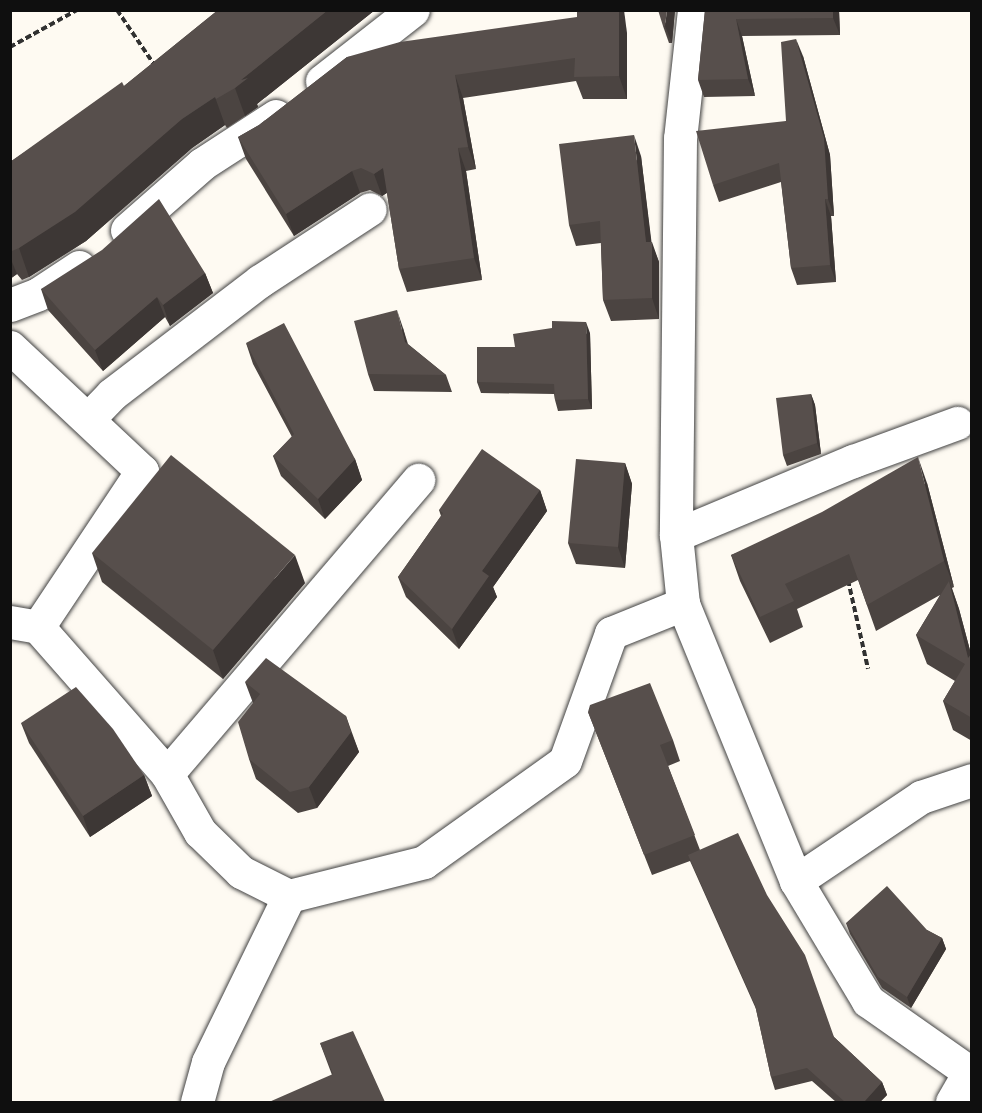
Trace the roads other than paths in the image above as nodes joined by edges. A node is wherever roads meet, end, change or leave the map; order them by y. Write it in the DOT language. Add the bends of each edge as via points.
graph roads {
  1 [pos="413,10"];
  2 [pos="694,10"];
  3 [pos="370,209"];
  4 [pos="10,305"];
  5 [pos="10,347"];
  6 [pos="89,418"];
  7 [pos="957,423"];
  8 [pos="418,480"];
  9 [pos="676,535"];
  10 [pos="683,604"];
  11 [pos="24,624"];
  12 [pos="167,774"];
  13 [pos="972,780"];
  14 [pos="796,881"];
  15 [pos="289,896"];
  16 [pos="970,1073"];
  17 [pos="197,1102"];
  18 [pos="952,1102"];
  1 -- 4 [label="street" via="256,132 202,164 97,256 38,294"];
  2 -- 9 [label="street" via="680,138"];
  3 -- 6 [label="street" via="260,281 120,387"];
  5 -- 6 [label="street"];
  6 -- 11 [label="street" via="142,471"];
  7 -- 9 [label="street" via="853,461"];
  8 -- 12 [label="street"];
  9 -- 10 [label="street"];
  10 -- 14 [label="street"];
  10 -- 15 [label="street" via="611,633 565,761 424,862"];
  11 -- 12 [label="street"];
  12 -- 15 [label="street" via="200,832 241,872"];
  13 -- 14 [label="street" via="921,797"];
  14 -- 16 [label="street" via="868,1001"];
  15 -- 17 [label="street" via="208,1062"];
  16 -- 18 [label="street"];
}
